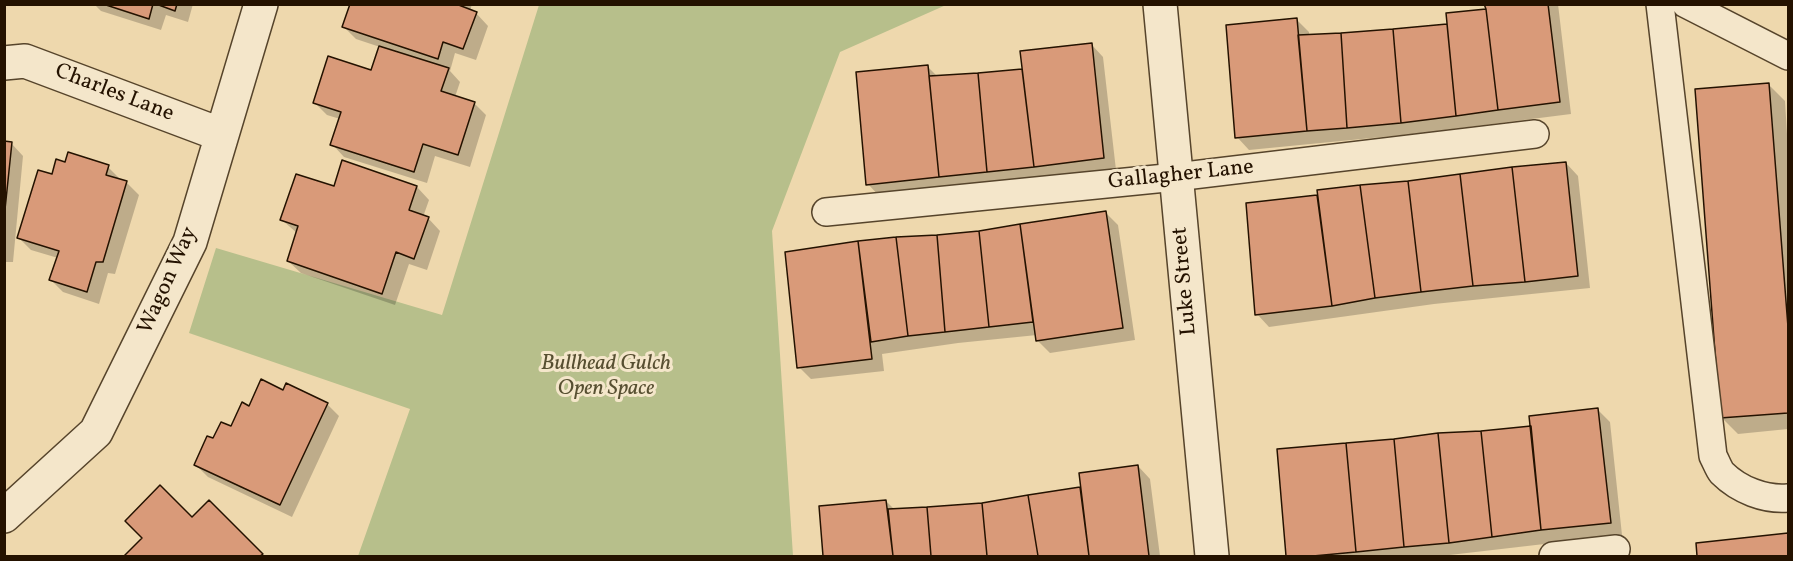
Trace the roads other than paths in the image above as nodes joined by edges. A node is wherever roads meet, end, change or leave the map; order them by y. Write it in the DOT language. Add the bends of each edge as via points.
graph roads {
  1 [pos="261,4"];
  2 [pos="1160,4"];
  3 [pos="1660,4"];
  4 [pos="1686,4"];
  5 [pos="1788,56"];
  6 [pos="4,63"];
  7 [pos="1535,134"];
  8 [pos="222,135"];
  9 [pos="1176,177"];
  10 [pos="826,212"];
  11 [pos="1788,498"];
  12 [pos="4,516"];
  13 [pos="1616,549"];
  14 [pos="1212,556"];
  15 [pos="1552,556"];
  1 -- 8 [label="street, Wagon Way"];
  2 -- 9 [label="street, Luke Street"];
  3 -- 11 [label="lane" via="1713,456 1721,472 1746,490 1776,499"];
  4 -- 5 [label="lane"];
  6 -- 8 [label="street, Charles Lane" via="25,61"];
  7 -- 9 [label="lane, Gallagher Lane"];
  8 -- 12 [label="street, Wagon Way" via="190,242 96,432"];
  9 -- 10 [label="lane, Gallagher Lane"];
  9 -- 14 [label="street, Luke Street"];
  13 -- 15 [label="lane"];
}
